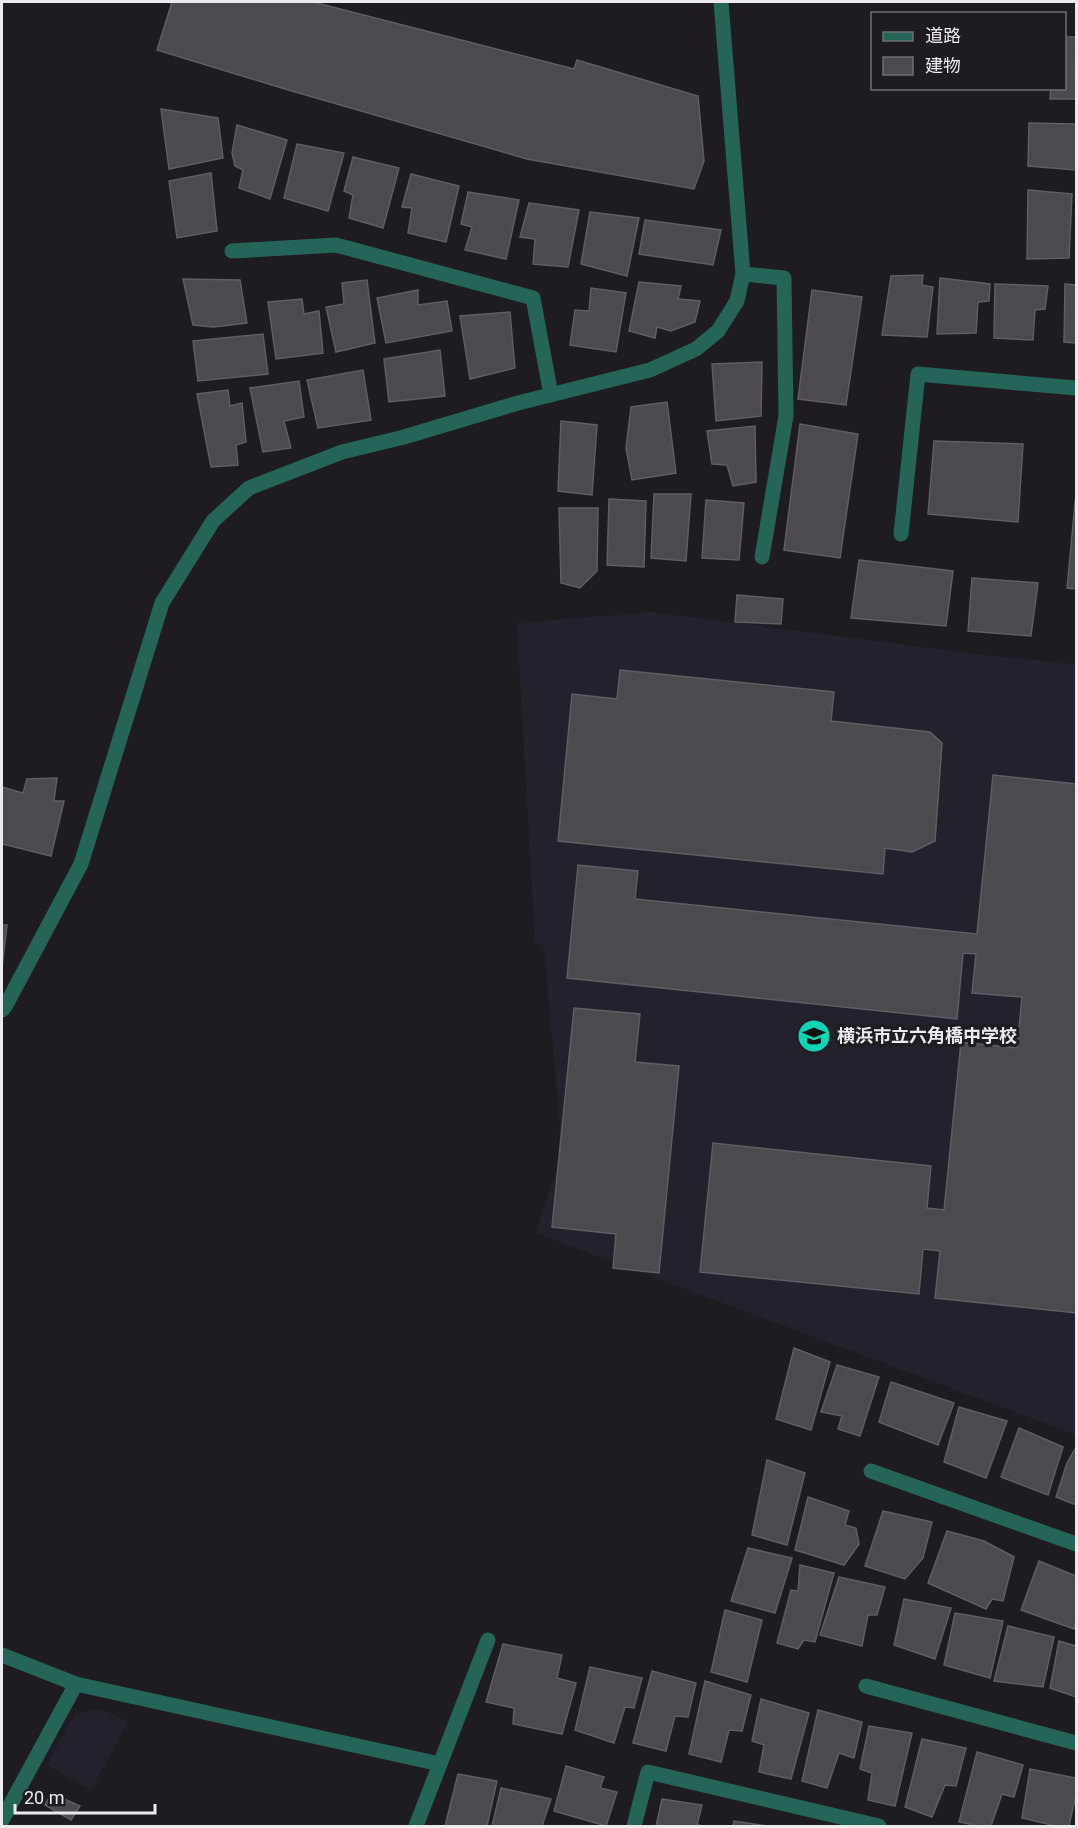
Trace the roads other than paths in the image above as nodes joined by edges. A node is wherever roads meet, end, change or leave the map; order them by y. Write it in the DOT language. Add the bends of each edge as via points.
graph roads {
  1 [pos="721,2"];
  2 [pos="232,251"];
  3 [pos="743,274"];
  4 [pos="1077,388"];
  5 [pos="550,395"];
  6 [pos="902,534"];
  7 [pos="762,557"];
  8 [pos="3,1007"];
  9 [pos="871,1471"];
  10 [pos="1077,1544"];
  11 [pos="488,1640"];
  12 [pos="2,1655"];
  13 [pos="76,1684"];
  14 [pos="866,1686"];
  15 [pos="1077,1743"];
  16 [pos="440,1764"];
  17 [pos="2,1820"];
  18 [pos="416,1827"];
  19 [pos="634,1827"];
  20 [pos="879,1827"];
  1 -- 3 [label="street"];
  2 -- 5 [label="street" via="336,245 533,298"];
  3 -- 5 [label="street" via="731,311 718,331 696,349 650,369"];
  3 -- 7 [label="street" via="784,278 786,416"];
  4 -- 6 [label="street" via="918,374"];
  5 -- 8 [label="street" via="342,452 249,488 213,521 162,603 81,864"];
  9 -- 10 [label="street"];
  11 -- 16 [label="street"];
  12 -- 13 [label="street"];
  13 -- 16 [label="street"];
  13 -- 17 [label="street"];
  14 -- 15 [label="street"];
  16 -- 18 [label="street"];
  19 -- 20 [label="street" via="648,1772"];
}
